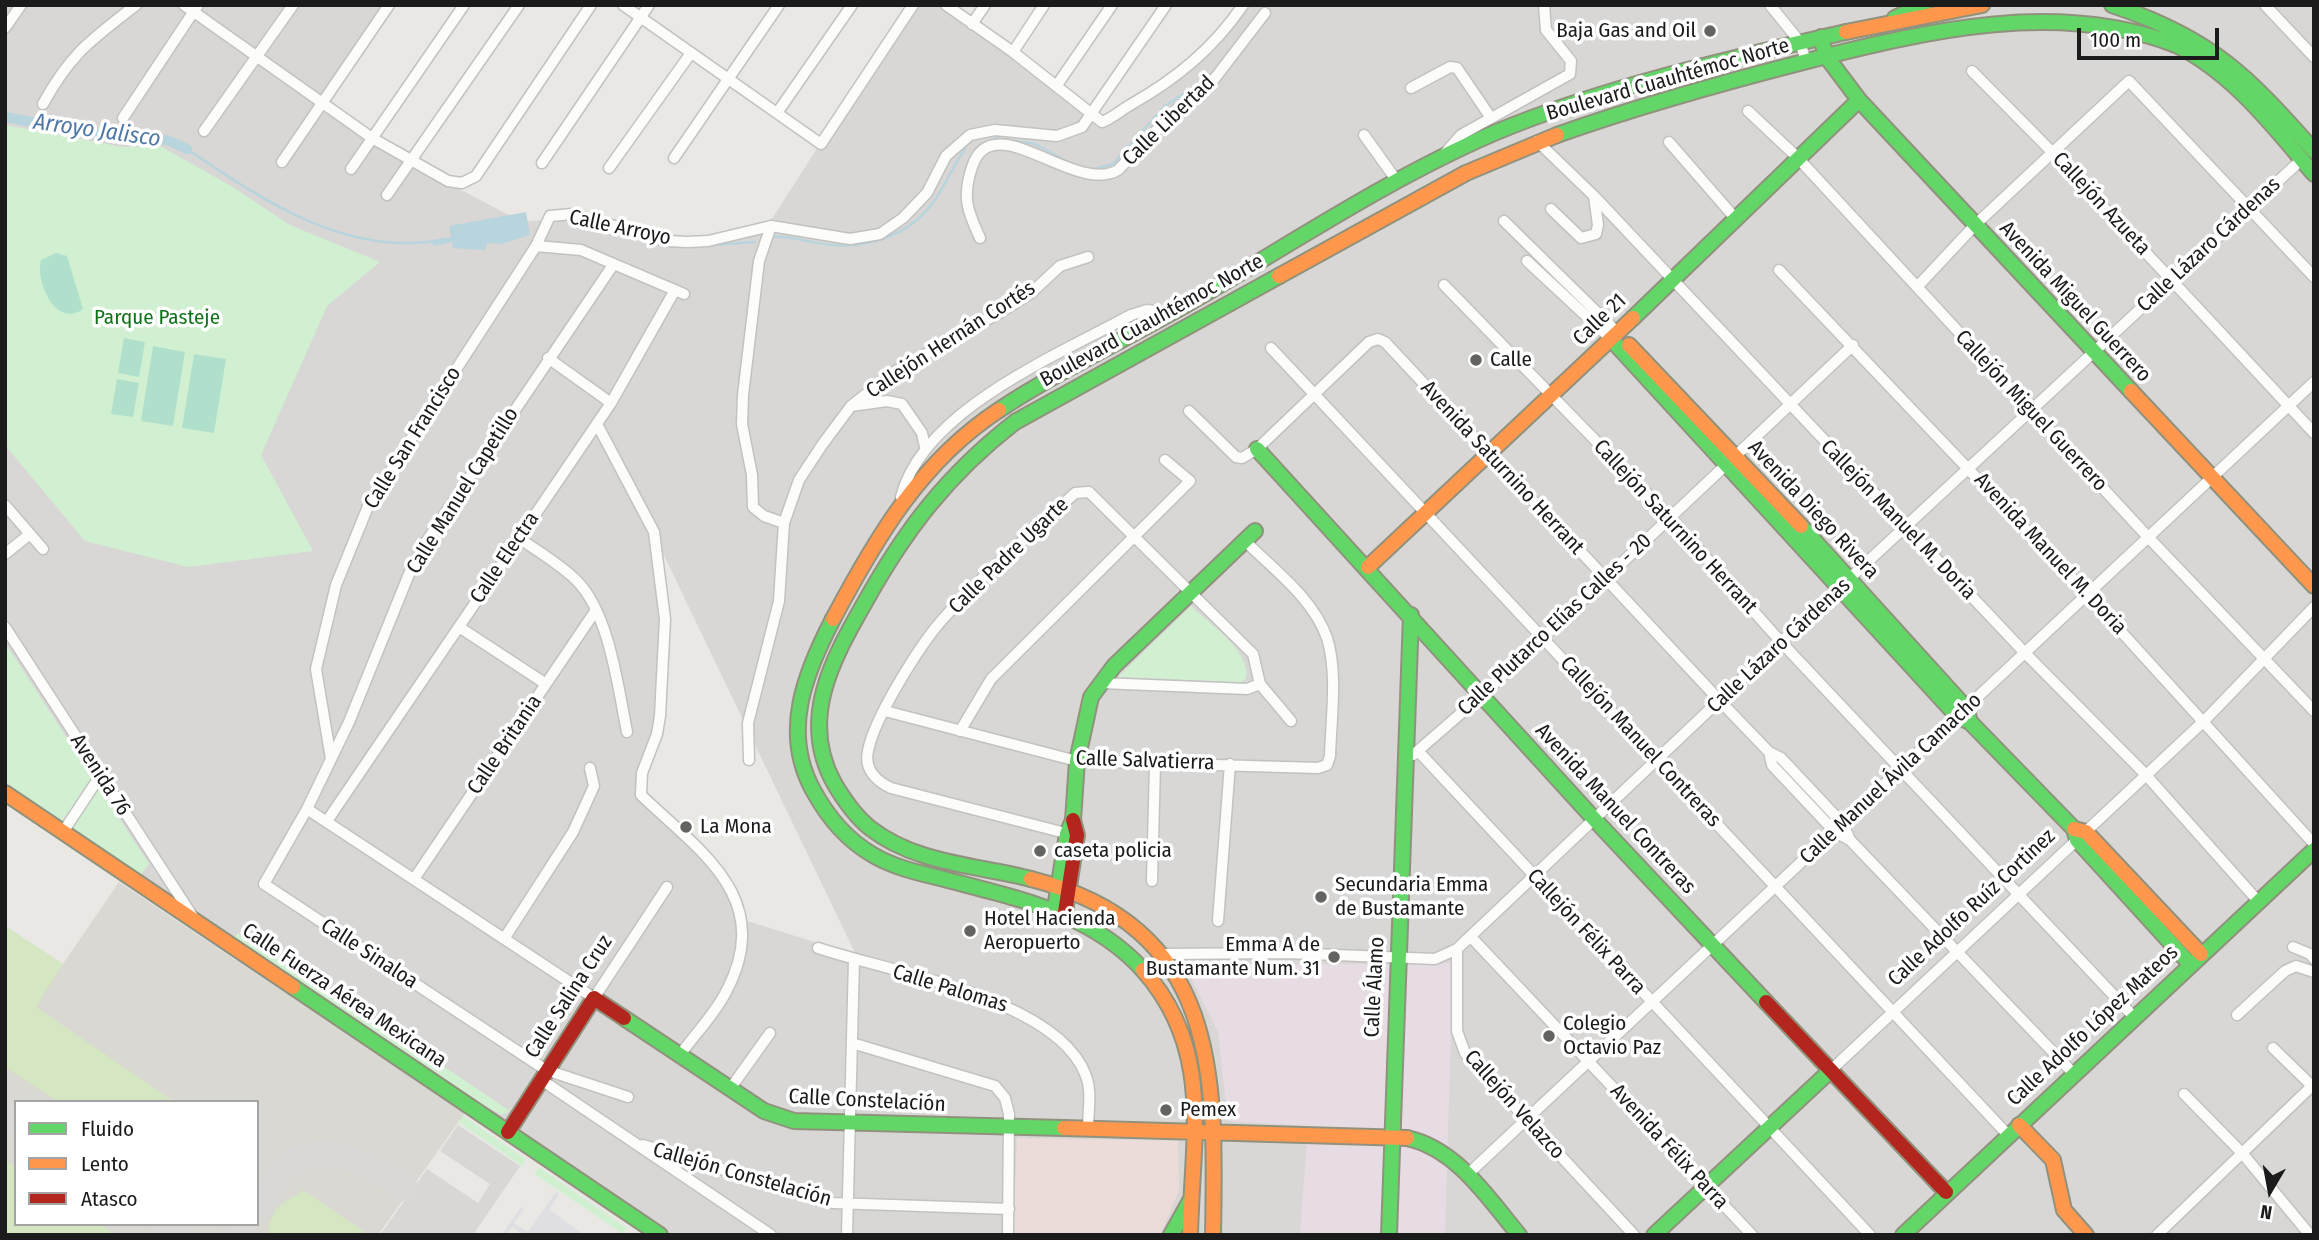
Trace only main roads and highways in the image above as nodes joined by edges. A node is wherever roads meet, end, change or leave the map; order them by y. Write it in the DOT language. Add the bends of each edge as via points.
graph roads {
  1 [pos="1923,5"];
  2 [pos="1982,5"];
  3 [pos="2112,5"];
  4 [pos="1890,21"];
  5 [pos="1821,37"];
  6 [pos="1826,57"];
  7 [pos="1859,100"];
  8 [pos="2313,149"];
  9 [pos="2314,174"];
  10 [pos="1615,336"];
  11 [pos="1257,449"];
  12 [pos="1730,461"];
  13 [pos="1250,536"];
  14 [pos="1368,567"];
  15 [pos="2314,586"];
  16 [pos="1411,615"];
  17 [pos="1964,715"];
  18 [pos="5,793"];
  19 [pos="1072,830"];
  20 [pos="2314,850"];
  21 [pos="1064,888"];
  22 [pos="1060,910"];
  23 [pos="2195,959"];
  24 [pos="594,998"];
  25 [pos="1830,1071"];
  26 [pos="2013,1130"];
  27 [pos="1192,1131"];
  28 [pos="1214,1131"];
  29 [pos="508,1132"];
  30 [pos="1390,1135"];
  31 [pos="1946,1192"];
  32 [pos="1190,1202"];
  33 [pos="660,1235"];
  34 [pos="1171,1235"];
  35 [pos="1190,1235"];
  36 [pos="1213,1235"];
  37 [pos="1389,1235"];
  38 [pos="1519,1235"];
  39 [pos="1654,1235"];
  40 [pos="1903,1235"];
  41 [pos="2086,1235"];
  1 -- 4 [label="main road"];
  2 -- 4 [label="main road, Boulevard Cuauhtémoc Norte"];
  3 -- 8 [label="main road" via="2177,28 2225,57"];
  4 -- 5 [label="main road, Boulevard Cuauhtémoc Norte"];
  5 -- 6 [label="main road, Avenida Miguel Guerrero"];
  5 -- 22 [label="main road, Boulevard Cuauhtémoc Norte" via="1556,108 1488,135 1397,181 1049,380 971,430 931,466 898,506 844,598 800,690 799,746 809,782 834,822 871,855 902,868"];
  6 -- 7 [label="main road, Avenida Miguel Guerrero"];
  6 -- 9 [label="main road, Boulevard Cuauhtémoc Norte" via="2024,16 2068,15 2127,26 2184,49 2219,71"];
  6 -- 21 [label="main road, Boulevard Cuauhtémoc Norte" via="1621,112 1536,140 1466,173 1015,422 952,472 903,535 842,642 820,696 819,744 836,790 861,823 907,851"];
  7 -- 10 [label="main road, Calle 21"];
  7 -- 15 [label="main road, Avenida Miguel Guerrero"];
  10 -- 12 [label="main road, Avenida Diego Rivera"];
  10 -- 14 [label="main road, Calle 21"];
  11 -- 14 [label="main road, Avenida Manuel Contreras"];
  12 -- 17 [label="main road, Avenida Diego Rivera" via="1839,590"];
  12 -- 17 [label="main road, Avenida Diego Rivera" via="1851,579"];
  13 -- 19 [label="main road" via="1189,591 1101,683 1084,718"];
  14 -- 16 [label="main road, Avenida Manuel Contreras"];
  16 -- 25 [label="main road, Avenida Manuel Contreras"];
  16 -- 30 [label="main road, Calle Álamo" via="1413,755 1397,957"];
  17 -- 23 [label="main road, Avenida Diego Rivera"];
  18 -- 29 [label="main road, Calle Fuerza Aérea Mexicana"];
  19 -- 21 [label="main road"];
  19 -- 21 [label="main road" via="1074,856"];
  20 -- 23 [label="main road, Calle Adolfo López Mateos"];
  21 -- 22 [label="main road"];
  21 -- 28 [label="main road, Boulevard Cuauhtémoc Norte" via="1121,921 1161,954 1203,1031 1212,1074"];
  22 -- 27 [label="main road, Boulevard Cuauhtémoc Norte" via="1128,951 1178,1019 1190,1056"];
  23 -- 26 [label="main road, Calle Adolfo López Mateos"];
  24 -- 27 [label="main road, Calle Constelación" via="777,1117 1010,1129"];
  24 -- 29 [label="main road, Calle Salina Cruz"];
  25 -- 31 [label="main road, Avenida Manuel Contreras"];
  25 -- 39 [label="main road, Calle Adolfo Ruíz Cortinez"];
  26 -- 31 [label="main road, Calle Adolfo López Mateos"];
  26 -- 41 [label="main road" via="2053,1160 2064,1210"];
  27 -- 28 [label="main road, Calle Constelación"];
  27 -- 32 [label="main road, Boulevard Cuauhtémoc Norte"];
  28 -- 30 [label="main road, Calle Constelación"];
  28 -- 36 [label="main road, Boulevard Cuauhtémoc Norte"];
  29 -- 33 [label="main road, Calle Fuerza Aérea Mexicana"];
  30 -- 37 [label="main road, Calle Álamo"];
  30 -- 38 [label="main road, Calle Constelación" via="1438,1149"];
  31 -- 40 [label="main road, Calle Adolfo López Mateos"];
  32 -- 34 [label="main road"];
  32 -- 35 [label="main road, Boulevard Cuauhtémoc Norte"];
}
